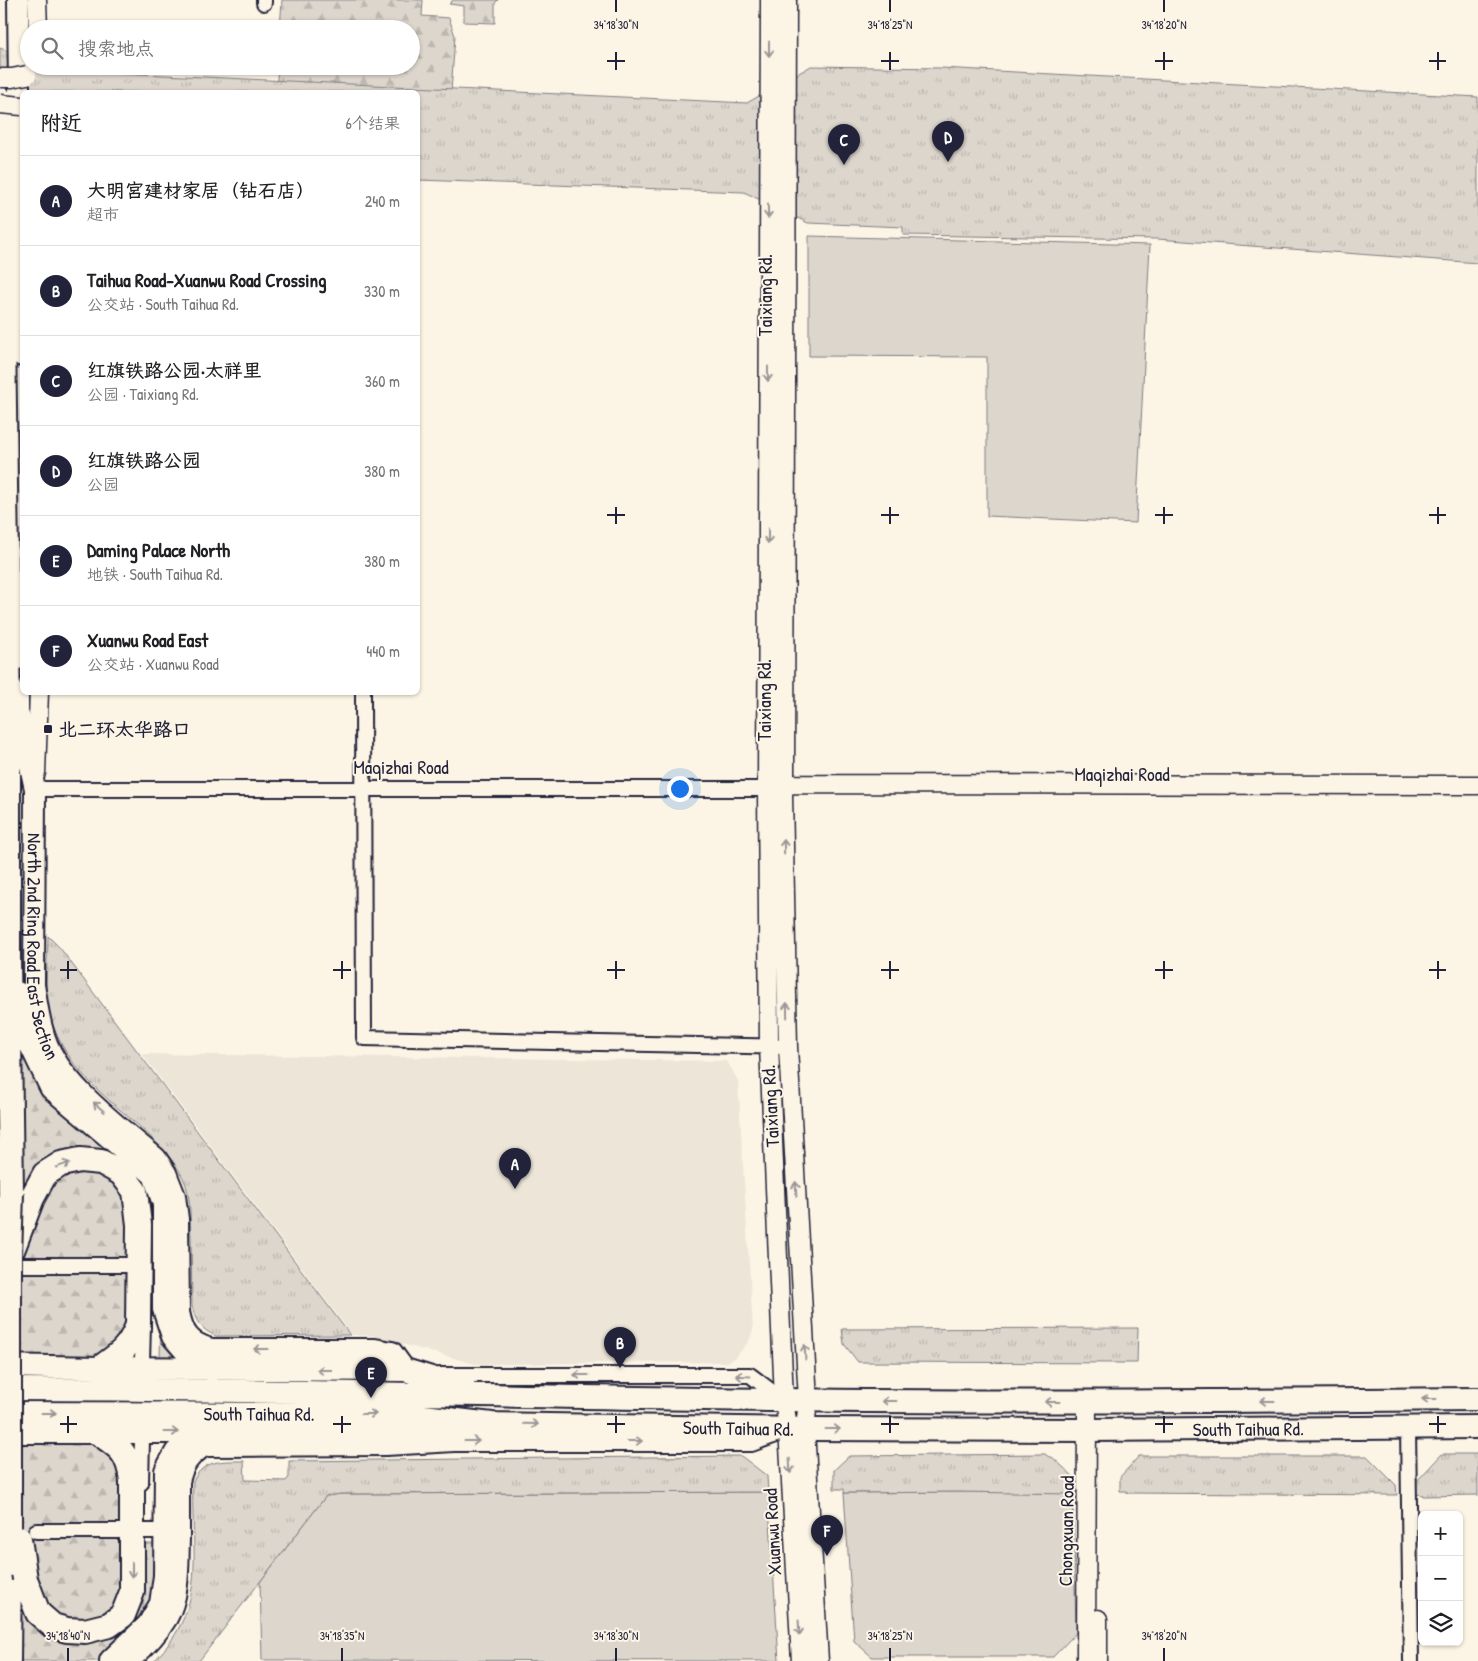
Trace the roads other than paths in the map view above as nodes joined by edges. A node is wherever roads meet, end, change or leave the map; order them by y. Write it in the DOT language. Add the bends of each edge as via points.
graph roads {
  1 [pos="18,0"];
  2 [pos="37,0"];
  3 [pos="770,0"];
  4 [pos="787,0"];
  5 [pos="38,20"];
  6 [pos="20,75"];
  7 [pos="0,78"];
  8 [pos="0,99"];
  9 [pos="0,104"];
  10 [pos="20,106"];
  11 [pos="20,178"];
  12 [pos="20,644"];
  13 [pos="7,682"];
  14 [pos="39,695"];
  15 [pos="363,695"];
  16 [pos="18,711"];
  17 [pos="1478,785"];
  18 [pos="364,788"];
  19 [pos="35,789"];
  20 [pos="779,789"];
  21 [pos="1478,796"];
  22 [pos="8,955"];
  23 [pos="769,1046"];
  24 [pos="788,1047"];
  25 [pos="22,1196"];
  26 [pos="5,1261"];
  27 [pos="139,1265"];
  28 [pos="158,1265"];
  29 [pos="142,1362"];
  30 [pos="0,1366"];
  31 [pos="100,1368"];
  32 [pos="212,1369"];
  33 [pos="413,1372"];
  34 [pos="0,1389"];
  35 [pos="491,1396"];
  36 [pos="1478,1399"];
  37 [pos="784,1400"];
  38 [pos="808,1400"];
  39 [pos="1093,1402"];
  40 [pos="0,1413"];
  41 [pos="492,1424"];
  42 [pos="1408,1427"];
  43 [pos="1478,1427"];
  44 [pos="796,1428"];
  45 [pos="1094,1429"];
  46 [pos="0,1432"];
  47 [pos="97,1432"];
  48 [pos="224,1432"];
  49 [pos="142,1439"];
  50 [pos="36,1531"];
  51 [pos="125,1531"];
  52 [pos="171,1532"];
  53 [pos="17,1572"];
  54 [pos="8,1661"];
  55 [pos="112,1661"];
  56 [pos="129,1661"];
  57 [pos="801,1661"];
  58 [pos="819,1661"];
  59 [pos="1086,1661"];
  60 [pos="1098,1661"];
  61 [pos="1411,1661"];
  1 -- 11 [label="main road"];
  2 -- 5 [label="street"];
  3 -- 20 [label="street, Taixiang Rd., one-way"];
  4 -- 20 [label="street, Taixiang Rd."];
  6 -- 7 [label="street, bridge"];
  8 -- 13 [label="highway"];
  9 -- 10 [label="street, bridge"];
  12 -- 13 [label="highway"];
  12 -- 16 [label="main road, North 2nd Ring Road East Section"];
  13 -- 16 [label="highway"];
  13 -- 22 [label="highway"];
  14 -- 19 [label="street"];
  15 -- 18 [label="street"];
  16 -- 19 [label="main road, North 2nd Ring Road East Section"];
  17 -- 20 [label="street, Maqizhai Road"];
  18 -- 19 [label="street, Maqizhai Road"];
  18 -- 20 [label="street, Maqizhai Road"];
  18 -- 23 [label="street" via="364,1038"];
  33 -- 19 [label="main road, North 2nd Ring Road East Section, one-way" via="392,1352 375,1349 211,1349 198,1345 188,1336 179,1312 175,1196 166,1173 156,1158 77,1088 45,1040 34,985"];
  20 -- 21 [label="street, Maqizhai Road"];
  20 -- 23 [label="street, Taixiang Rd."];
  24 -- 20 [label="street, Taixiang Rd., one-way"];
  22 -- 25 [label="highway"];
  22 -- 32 [label="highway" via="31,1043 52,1087 155,1174 165,1204 165,1309 174,1336 194,1359"];
  23 -- 24 [label="street"];
  23 -- 37 [label="street, Taixiang Rd."];
  38 -- 24 [label="street, Taixiang Rd., one-way"];
  25 -- 26 [label="highway, bridge"];
  25 -- 31 [label="highway, one-way" via="61,1164 80,1160 101,1162 121,1173 136,1191 138,1325 132,1340 121,1353"];
  26 -- 27 [label="street"];
  26 -- 53 [label="highway, bridge" via="9,1470"];
  27 -- 28 [label="street"];
  27 -- 29 [label="street"];
  30 -- 31 [label="main road"];
  31 -- 32 [label="main road"];
  33 -- 32 [label="main road, one-way"];
  33 -- 35 [label="main road"];
  37 -- 33 [label="street, one-way" via="750,1375"];
  34 -- 35 [label="main road, South Taihua Rd." via="248,1390"];
  35 -- 37 [label="main road, South Taihua Rd."];
  36 -- 39 [label="main road, South Taihua Rd., one-way"];
  37 -- 38 [label="main road, South Taihua Rd."];
  37 -- 44 [label="street, Xuanwu Road"];
  39 -- 38 [label="main road, South Taihua Rd., one-way"];
  38 -- 44 [label="street, Xuanwu Road"];
  39 -- 45 [label="street, Chongxuan Road"];
  40 -- 41 [label="main road, South Taihua Rd., one-way" via="406,1414"];
  41 -- 44 [label="main road, South Taihua Rd., one-way"];
  41 -- 48 [label="main road" via="394,1435"];
  42 -- 43 [label="main road, South Taihua Rd."];
  42 -- 45 [label="main road, South Taihua Rd."];
  42 -- 61 [label="street"];
  44 -- 45 [label="main road, South Taihua Rd., one-way"];
  52 -- 44 [label="main road, one-way" via="182,1468 204,1446 386,1445 454,1441 751,1441"];
  44 -- 57 [label="street, Xuanwu Road, one-way"];
  44 -- 58 [label="street, Xuanwu Road"];
  45 -- 59 [label="street, Chongxuan Road"];
  45 -- 60 [label="street, Chongxuan Road"];
  46 -- 47 [label="main road"];
  47 -- 48 [label="main road, one-way"];
  47 -- 53 [label="highway, one-way" via="119,1446 130,1464 132,1592 123,1615 109,1625 85,1631 53,1626 38,1613"];
  48 -- 55 [label="highway" via="195,1441 177,1453 167,1471 166,1576 162,1604 150,1626"];
  49 -- 52 [label="street" via="140,1532"];
  50 -- 51 [label="street"];
  52 -- 56 [label="main road" via="178,1579 175,1598 158,1632"];
  53 -- 54 [label="highway"];
}
